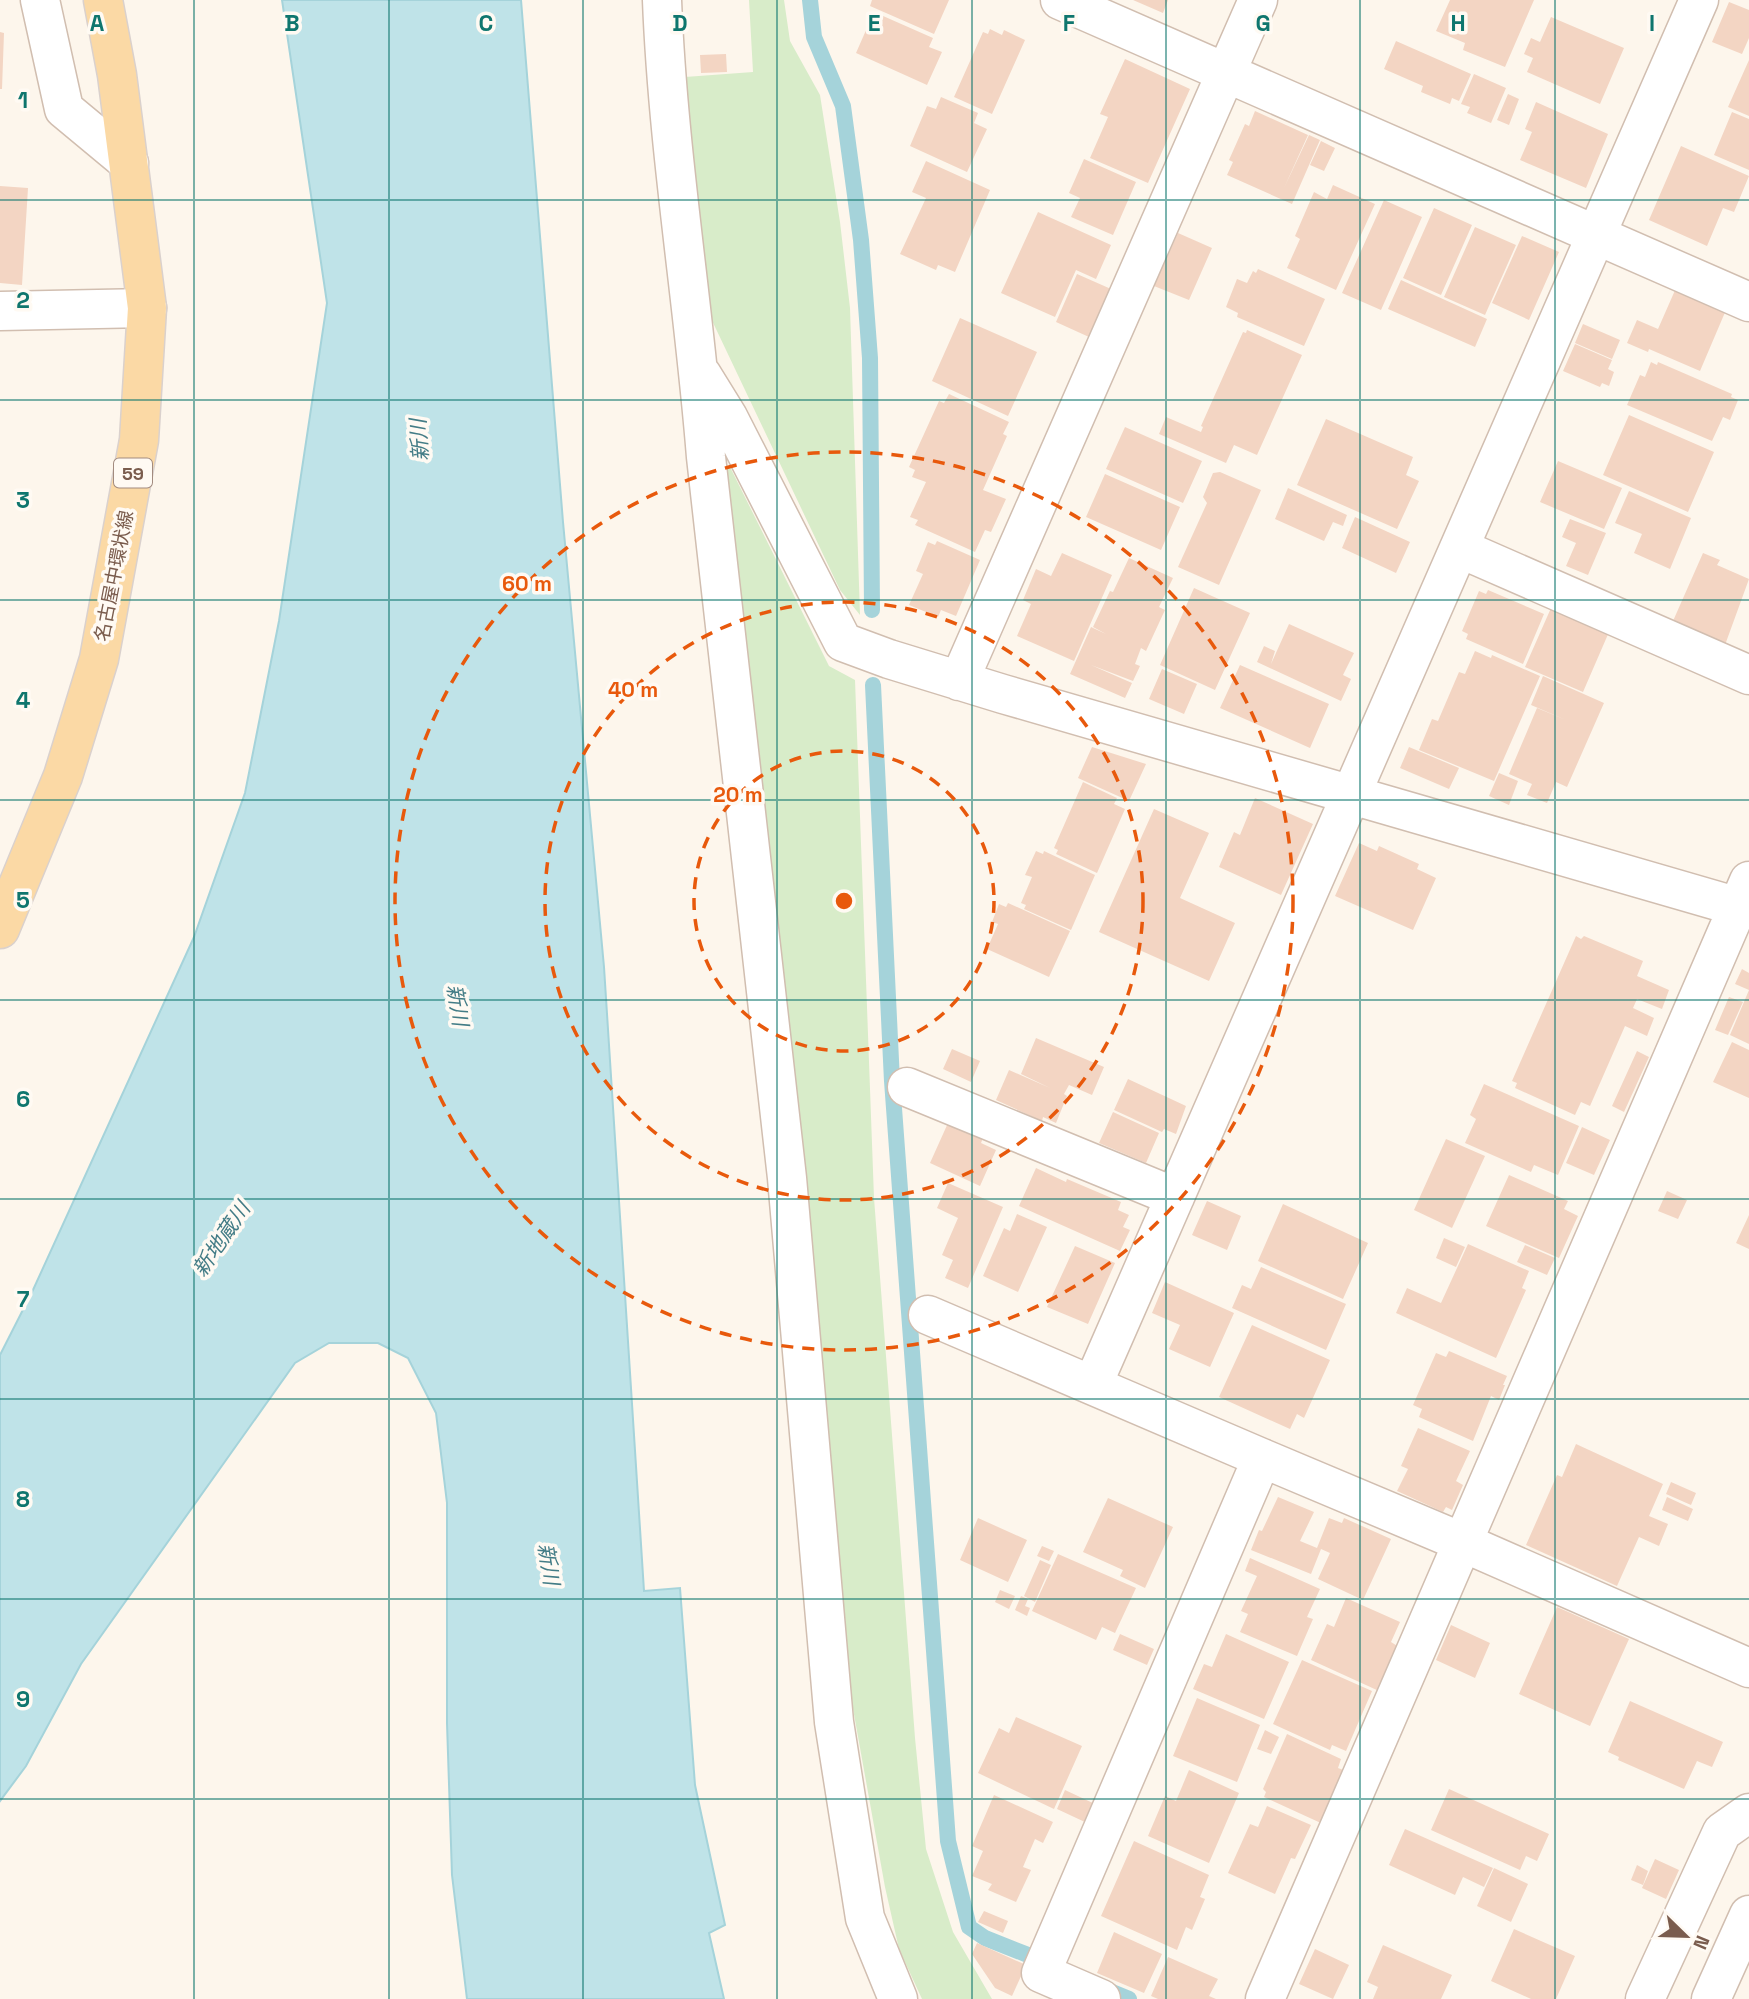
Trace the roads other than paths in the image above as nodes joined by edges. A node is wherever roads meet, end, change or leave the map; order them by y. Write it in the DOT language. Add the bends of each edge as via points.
graph roads {
  1 [pos="40,0"];
  2 [pos="103,0"];
  3 [pos="662,0"];
  4 [pos="1060,0"];
  5 [pos="1258,0"];
  6 [pos="1699,0"];
  7 [pos="1225,72"];
  8 [pos="129,163"];
  9 [pos="1598,236"];
  10 [pos="1749,302"];
  11 [pos="147,308"];
  12 [pos="0,311"];
  13 [pos="699,370"];
  14 [pos="1460,548"];
  15 [pos="1749,676"];
  16 [pos="959,681"];
  17 [pos="1350,796"];
  18 [pos="1745,900"];
  19 [pos="0,929"];
  20 [pos="907,1087"];
  21 [pos="1175,1197"];
  22 [pos="928,1315"];
  23 [pos="1093,1384"];
  24 [pos="1262,1458"];
  25 [pos="1464,1542"];
  26 [pos="1749,1668"];
  27 [pos="1749,1813"];
  28 [pos="1749,1915"];
  29 [pos="1036,1986"];
  30 [pos="898,1999"];
  31 [pos="1101,1999"];
  32 [pos="1265,1999"];
  33 [pos="1645,1999"];
  34 [pos="1711,1999"];
  1 -- 8 [label="street" via="64,109"];
  2 -- 8 [label="main road, 名古屋中環状線 / 59"];
  3 -- 13 [label="street" via="664,61"];
  4 -- 7 [label="street"];
  5 -- 7 [label="street"];
  6 -- 9 [label="street"];
  7 -- 9 [label="street"];
  7 -- 16 [label="street"];
  8 -- 11 [label="main road, 名古屋中環状線 / 59"];
  9 -- 10 [label="street"];
  9 -- 14 [label="street"];
  11 -- 12 [label="street"];
  11 -- 19 [label="main road, 名古屋中環状線 / 59" via="139,440 99,659 64,776"];
  13 -- 16 [label="street" via="728,417 843,642"];
  13 -- 30 [label="street" via="787,1178 834,1722 865,1918"];
  14 -- 15 [label="street"];
  14 -- 17 [label="street"];
  16 -- 17 [label="street"];
  17 -- 18 [label="street"];
  17 -- 21 [label="street"];
  18 -- 25 [label="street"];
  20 -- 21 [label="street"];
  21 -- 23 [label="street"];
  22 -- 23 [label="street"];
  23 -- 24 [label="street"];
  24 -- 25 [label="street"];
  24 -- 29 [label="street"];
  25 -- 26 [label="street"];
  25 -- 32 [label="street"];
  27 -- 33 [label="street" via="1721,1832"];
  28 -- 34 [label="street"];
  29 -- 31 [label="street"];
}
